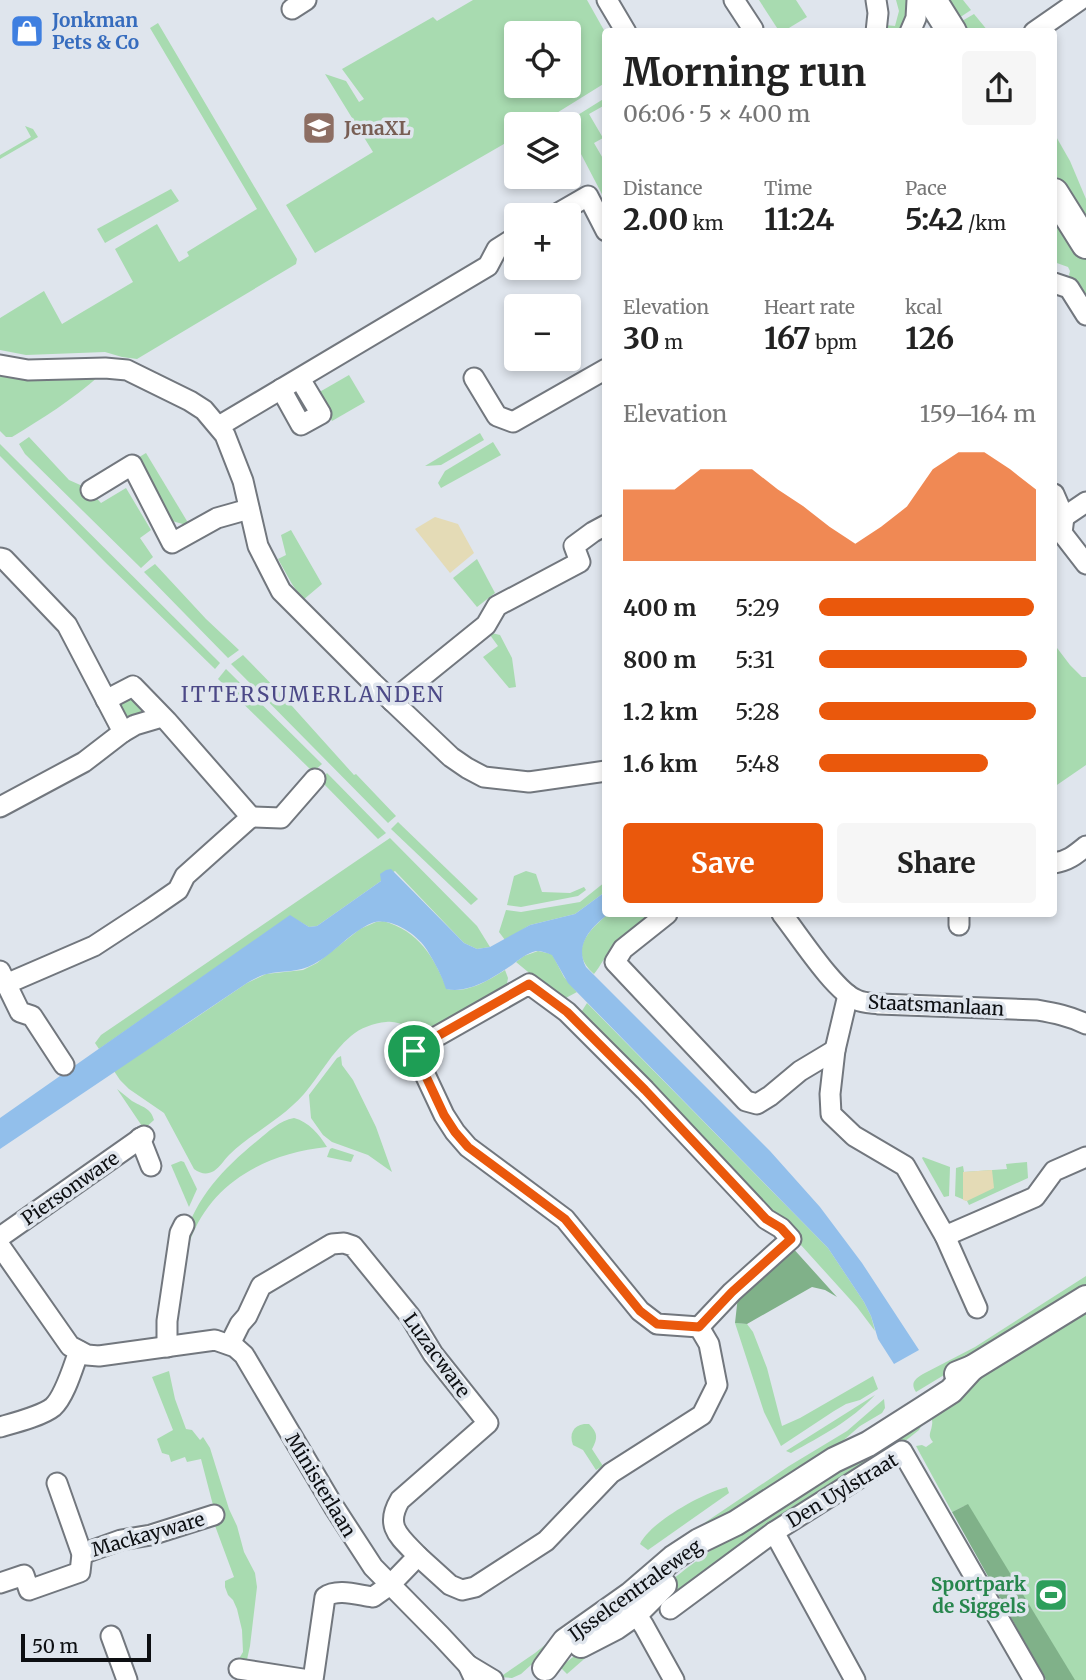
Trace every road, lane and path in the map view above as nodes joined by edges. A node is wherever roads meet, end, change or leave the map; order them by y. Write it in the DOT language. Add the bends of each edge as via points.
graph roads {
  1 [pos="607,0"];
  2 [pos="734,0"];
  3 [pos="876,0"];
  4 [pos="917,0"];
  5 [pos="932,0"];
  6 [pos="1080,0"];
  7 [pos="624,28"];
  8 [pos="751,28"];
  9 [pos="876,28"];
  10 [pos="912,28"];
  11 [pos="950,28"];
  12 [pos="1040,28"];
  13 [pos="1057,197"];
  14 [pos="576,203"];
  15 [pos="602,223"];
  16 [pos="1086,244"];
  17 [pos="504,245"];
  18 [pos="1057,284"];
  19 [pos="1086,315"];
  20 [pos="0,365"];
  21 [pos="602,371"];
  22 [pos="474,378"];
  23 [pos="300,379"];
  24 [pos="281,389"];
  25 [pos="219,426"];
  26 [pos="91,490"];
  27 [pos="1057,501"];
  28 [pos="1086,502"];
  29 [pos="249,509"];
  30 [pos="1064,517"];
  31 [pos="602,527"];
  32 [pos="0,558"];
  33 [pos="1086,564"];
  34 [pos="106,700"];
  35 [pos="392,701"];
  36 [pos="162,717"];
  37 [pos="124,732"];
  38 [pos="602,772"];
  39 [pos="315,779"];
  40 [pos="0,807"];
  41 [pos="251,817"];
  42 [pos="1086,846"];
  43 [pos="1057,863"];
  44 [pos="663,917"];
  45 [pos="784,917"];
  46 [pos="3,978"];
  47 [pos="848,995"];
  48 [pos="1086,1024"];
  49 [pos="835,1050"];
  50 [pos="64,1065"];
  51 [pos="800,1071"];
  52 [pos="830,1094"];
  53 [pos="1086,1157"];
  54 [pos="152,1166"];
  55 [pos="184,1225"];
  56 [pos="945,1236"];
  57 [pos="0,1237"];
  58 [pos="0,1246"];
  59 [pos="1086,1298"];
  60 [pos="977,1307"];
  61 [pos="699,1327"];
  62 [pos="230,1344"];
  63 [pos="167,1346"];
  64 [pos="79,1351"];
  65 [pos="0,1427"];
  66 [pos="57,1483"];
  67 [pos="214,1515"];
  68 [pos="774,1532"];
  69 [pos="82,1554"];
  70 [pos="418,1556"];
  71 [pos="0,1583"];
  72 [pos="390,1585"];
  73 [pos="631,1606"];
  74 [pos="670,1609"];
  75 [pos="111,1636"];
  76 [pos="239,1669"];
  77 [pos="471,1673"];
  78 [pos="539,1674"];
  79 [pos="127,1680"];
  80 [pos="311,1680"];
  81 [pos="493,1680"];
  82 [pos="674,1680"];
  83 [pos="855,1680"];
  84 [pos="1034,1680"];
  1 -- 7 [label="street"];
  2 -- 8 [label="street"];
  3 -- 9 [label="street"];
  4 -- 10 [label="street"];
  5 -- 11 [label="main road"];
  6 -- 12 [label="street"];
  13 -- 16 [label="main road"];
  14 -- 15 [label="street" via="588,196"];
  17 -- 23 [label="street" via="488,266"];
  18 -- 19 [label="street" via="1069,288"];
  20 -- 25 [label="street" via="28,370 127,370 190,401"];
  21 -- 22 [label="street" via="513,422 497,416"];
  23 -- 24 [label="street"];
  23 -- 24 [label="street" via="321,414 301,425"];
  24 -- 25 [label="street"];
  25 -- 29 [label="street" via="243,481"];
  26 -- 29 [label="street" via="132,465 172,543 217,518"];
  27 -- 30 [label="street"];
  28 -- 30 [label="street"];
  29 -- 35 [label="street" via="258,546 281,591"];
  30 -- 33 [label="street" via="1062,533"];
  31 -- 35 [label="street" via="574,546 580,562 497,606 486,625"];
  32 -- 34 [label="street" via="67,625"];
  34 -- 36 [label="street" via="133,686"];
  34 -- 37 [label="street"];
  35 -- 38 [label="street" via="452,757 484,778 529,782"];
  36 -- 37 [label="street"];
  36 -- 41 [label="street"];
  37 -- 40 [label="street" via="84,762"];
  39 -- 41 [label="street" via="281,818"];
  41 -- 46 [label="street" via="186,876 178,890 94,946"];
  42 -- 43 [label="street"];
  44 -- 51 [label="street" via="623,949 615,962 746,1101 757,1104"];
  45 -- 47 [label="street, Staatsmanlaan"];
  46 -- 50 [label="street" via="20,1012 32,1016"];
  47 -- 48 [label="street, Staatsmanlaan" via="879,1004 1037,1010"];
  47 -- 49 [label="street"];
  49 -- 51 [label="street"];
  49 -- 52 [label="street"];
  51 -- 52 [label="street"];
  52 -- 56 [label="street" via="831,1114 844,1127 905,1166"];
  53 -- 56 [label="street" via="1054,1171 1035,1197"];
  54 -- 57 [label="street, Piersonware" via="142,1137"];
  55 -- 63 [label="street" via="174,1271"];
  56 -- 60 [label="street"];
  58 -- 64 [label="street" via="62,1337"];
  59 -- 73 [label="street, IJsselcentraleweg" via="862,1432 834,1460 736,1523"];
  61 -- 61 [label="street" via="657,1324 640,1311 565,1219 468,1147 444,1115 414,1051 529,984 567,1012 766,1219 791,1239"];
  61 -- 70 [label="street" via="709,1344 717,1385 702,1415 611,1473 546,1541 475,1587 462,1590 450,1586"];
  62 -- 63 [label="street" via="215,1340"];
  62 -- 70 [label="street, Luzacware" via="261,1286 332,1244 353,1246 488,1423 394,1510 398,1535"];
  62 -- 72 [label="street, Ministerlaan" via="244,1355 359,1548"];
  63 -- 64 [label="street" via="99,1356"];
  64 -- 65 [label="street" via="52,1407"];
  66 -- 69 [label="street, Mackayware"];
  67 -- 69 [label="street, Mackayware"];
  68 -- 74 [label="street, Den Uylstraat"];
  68 -- 83 [label="street, Den Uylstraat"];
  68 -- 84 [label="street, Den Uylstraat" via="902,1451"];
  69 -- 71 [label="street, Mackayware" via="80,1572 29,1590 24,1574"];
  70 -- 72 [label="street"];
  72 -- 77 [label="street, Ministerlaan"];
  72 -- 80 [label="street" via="373,1597 338,1592 325,1597"];
  73 -- 78 [label="street, IJsselcentraleweg" via="616,1627"];
  73 -- 82 [label="street"];
  75 -- 79 [label="street"];
  76 -- 80 [label="street"];
  77 -- 81 [label="street, Ministerlaan"];
}
